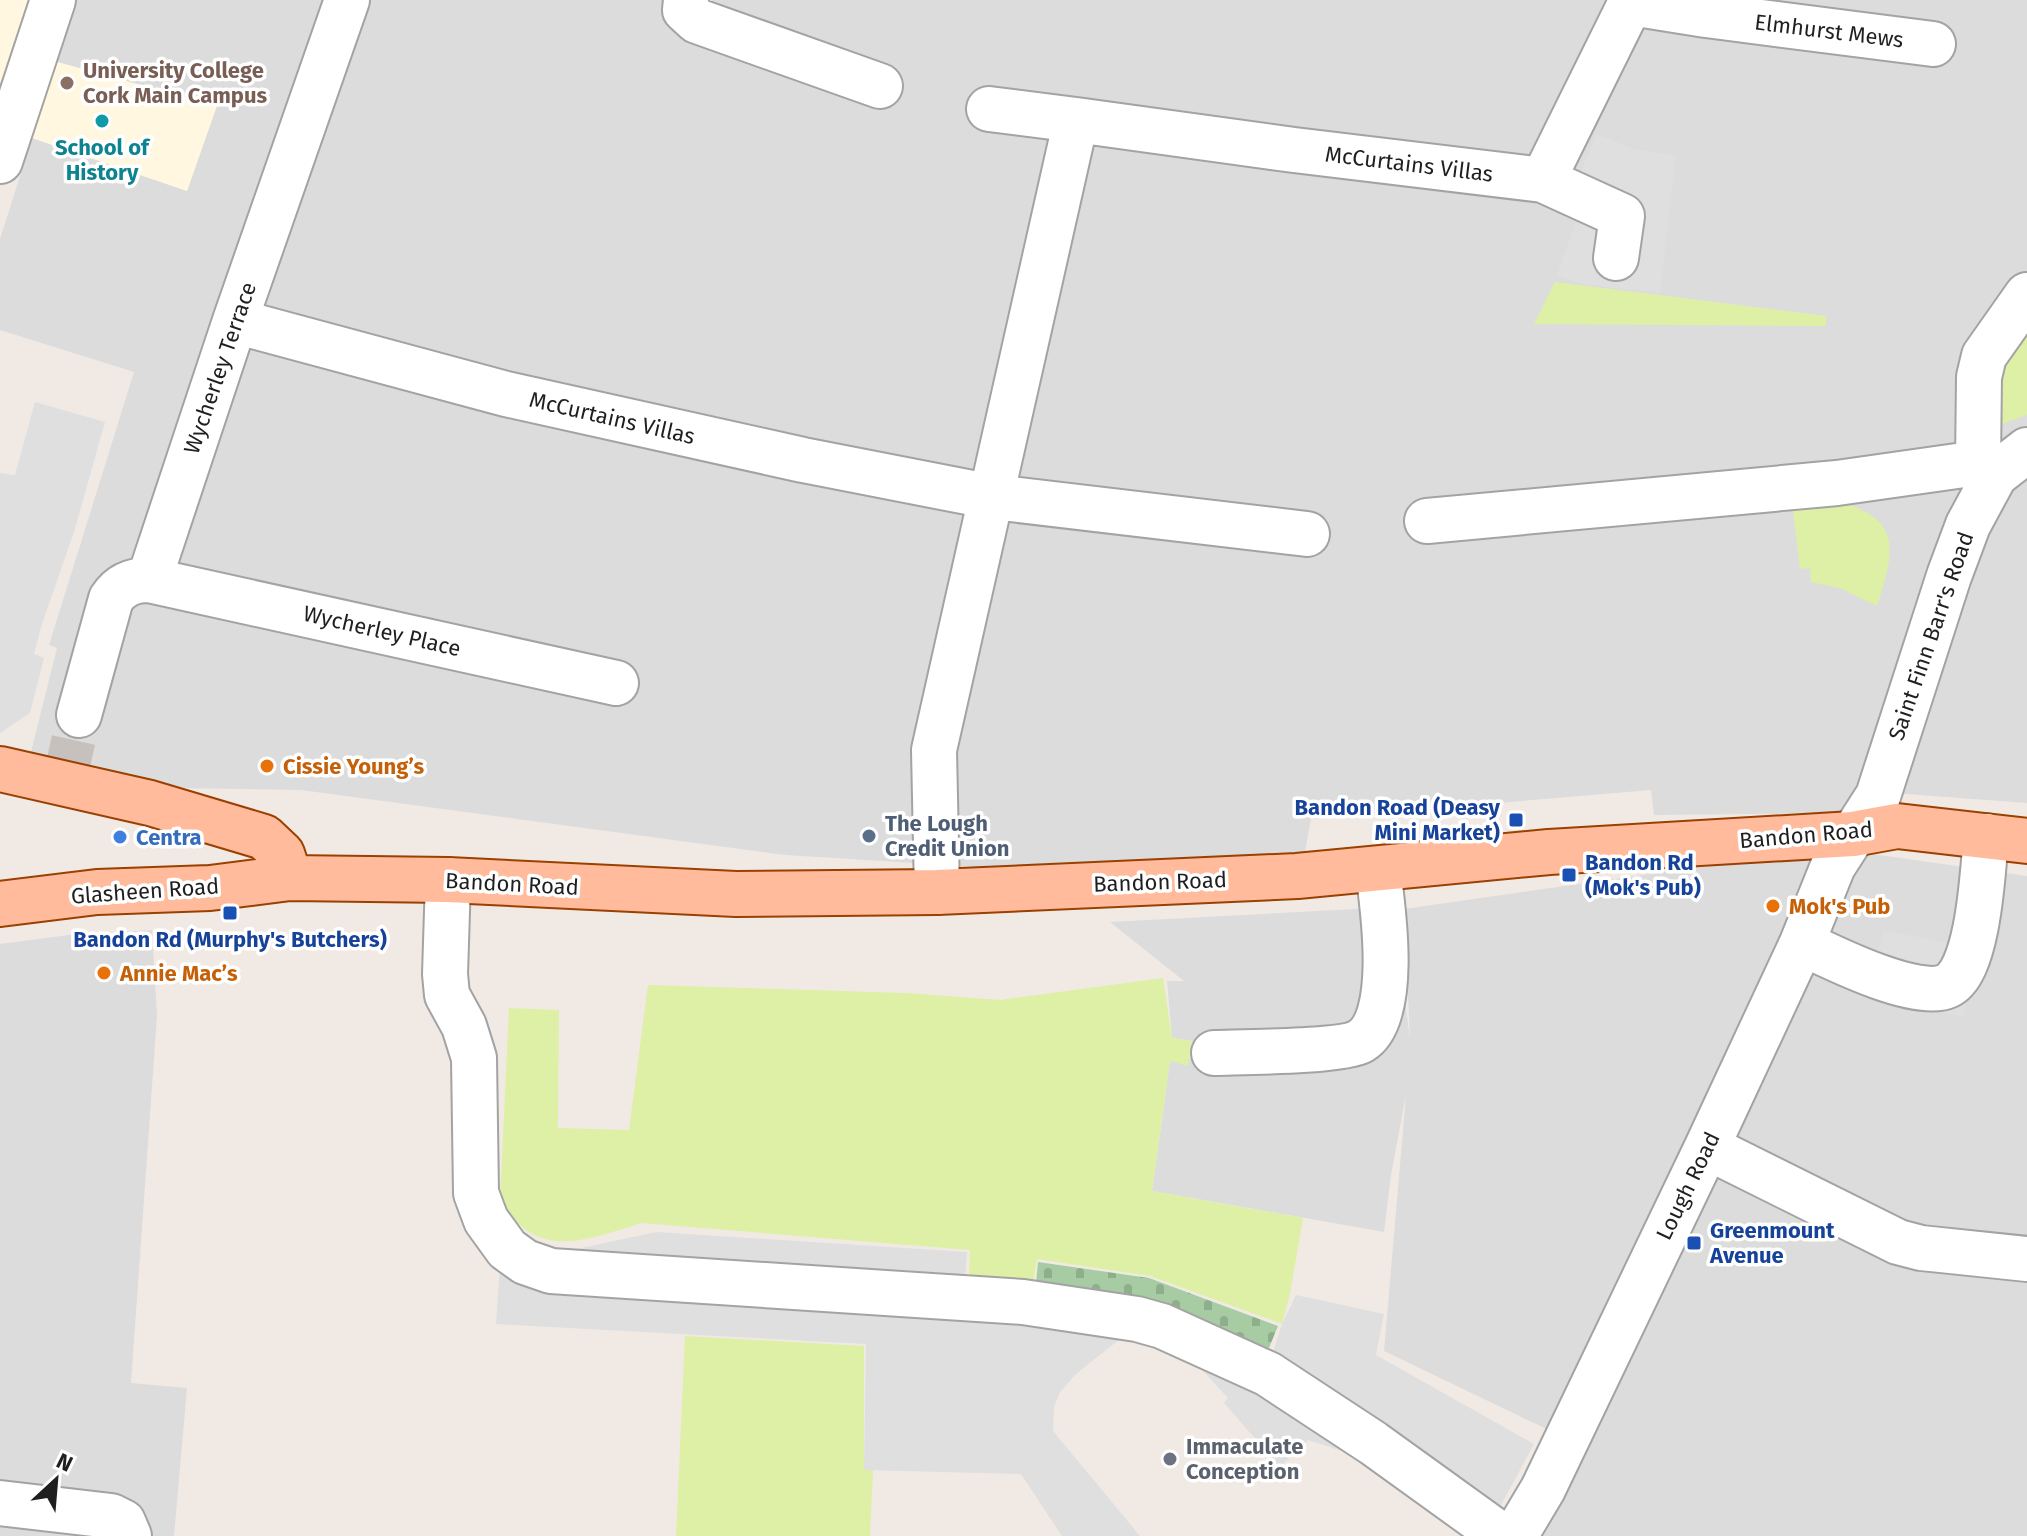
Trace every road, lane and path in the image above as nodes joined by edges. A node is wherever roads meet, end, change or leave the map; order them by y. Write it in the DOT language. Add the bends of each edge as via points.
graph roads {
  1 [pos="53,0"];
  2 [pos="347,0"];
  3 [pos="686,0"];
  4 [pos="1632,1"];
  5 [pos="1933,44"];
  6 [pos="880,86"];
  7 [pos="989,109"];
  8 [pos="1076,120"];
  9 [pos="0,161"];
  10 [pos="1543,180"];
  11 [pos="1616,258"];
  12 [pos="2027,295"];
  13 [pos="235,321"];
  14 [pos="2000,463"];
  15 [pos="993,497"];
  16 [pos="1427,521"];
  17 [pos="1307,534"];
  18 [pos="149,580"];
  19 [pos="616,683"];
  20 [pos="79,715"];
  21 [pos="0,769"];
  22 [pos="1853,834"];
  23 [pos="2007,838"];
  24 [pos="1378,870"];
  25 [pos="290,878"];
  26 [pos="448,880"];
  27 [pos="937,892"];
  28 [pos="0,904"];
  29 [pos="1802,943"];
  30 [pos="1214,1053"];
  31 [pos="1707,1147"];
  32 [pos="2027,1259"];
  33 [pos="0,1503"];
  34 [pos="129,1536"];
  35 [pos="1502,1536"];
  36 [pos="1515,1536"];
  1 -- 9 [label="street"];
  2 -- 13 [label="street, Wycherley Terrace"];
  3 -- 6 [label="street" via="685,10 697,21"];
  4 -- 5 [label="street, Elmhurst Mews"];
  4 -- 10 [label="street"];
  7 -- 8 [label="street, McCurtains Villas"];
  8 -- 10 [label="street, McCurtains Villas"];
  8 -- 15 [label="street"];
  10 -- 11 [label="street, McCurtains Villas" via="1622,216"];
  12 -- 14 [label="street" via="1984,356 1979,377"];
  13 -- 15 [label="street, McCurtains Villas" via="614,419"];
  13 -- 18 [label="street, Wycherley Terrace"];
  14 -- 16 [label="street"];
  14 -- 22 [label="street, Saint Finn Barr's Road" via="1952,565 1878,796"];
  15 -- 17 [label="street, McCurtains Villas"];
  15 -- 27 [label="street" via="934,750"];
  18 -- 19 [label="street, Wycherley Place"];
  18 -- 20 [label="street" via="130,582 111,599"];
  21 -- 25 [label="main road" via="150,803 264,837 282,854"];
  22 -- 23 [label="main road, Bandon Road" via="1897,826"];
  22 -- 24 [label="main road, Bandon Road" via="1549,852"];
  22 -- 29 [label="street, Lough Road" via="1833,866"];
  23 -- 29 [label="street" via="1973,947 1961,973 1947,986 1928,988 1880,978"];
  24 -- 27 [label="main road, Bandon Road"];
  24 -- 30 [label="street" via="1385,946 1383,999 1364,1040 1342,1047"];
  25 -- 26 [label="main road, Bandon Road"];
  25 -- 28 [label="main road, Glasheen Road"];
  26 -- 27 [label="main road, Bandon Road" via="736,894"];
  26 -- 35 [label="street" via="445,974 447,995 474,1058 476,1193 494,1235 525,1262 551,1271 1023,1302 1150,1323 1268,1374"];
  29 -- 31 [label="street, Lough Road"];
  31 -- 32 [label="street" via="1898,1242"];
  31 -- 36 [label="street, Lough Road" via="1543,1489"];
  33 -- 34 [label="street" via="111,1516 123,1522"];
}
